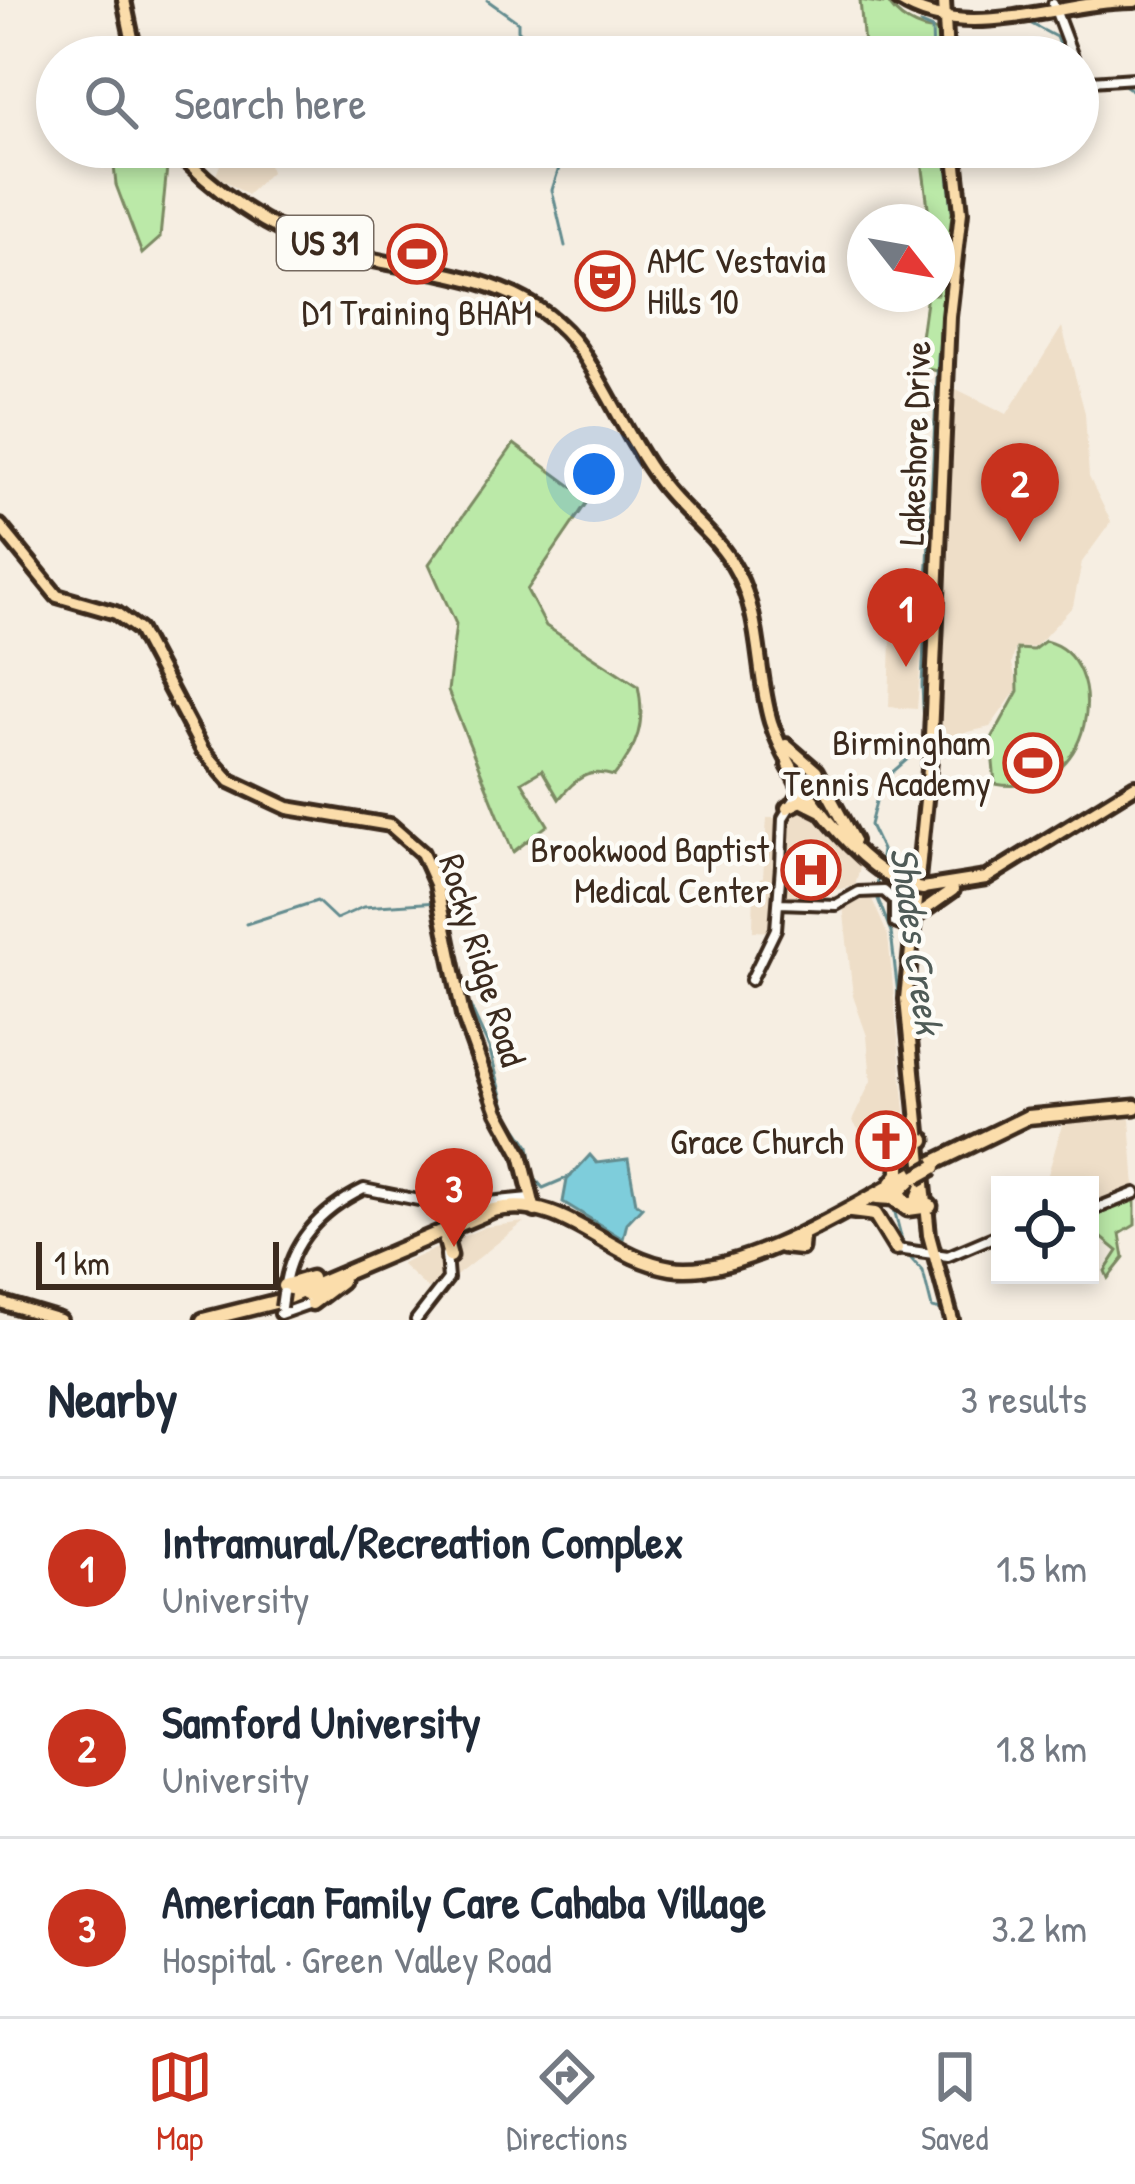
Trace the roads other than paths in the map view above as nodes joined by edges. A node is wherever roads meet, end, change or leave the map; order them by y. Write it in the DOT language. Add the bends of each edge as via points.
graph roads {
  1 [pos="122,0"];
  2 [pos="903,0"];
  3 [pos="1082,0"];
  4 [pos="1135,1"];
  5 [pos="1054,9"];
  6 [pos="945,14"];
  7 [pos="129,36"];
  8 [pos="1065,36"];
  9 [pos="1135,78"];
  10 [pos="1099,80"];
  11 [pos="201,168"];
  12 [pos="959,168"];
  13 [pos="384,259"];
  14 [pos="0,526"];
  15 [pos="782,742"];
  16 [pos="817,778"];
  17 [pos="1135,788"];
  18 [pos="796,796"];
  19 [pos="842,834"];
  20 [pos="867,861"];
  21 [pos="918,902"];
  22 [pos="779,903"];
  23 [pos="751,980"];
  24 [pos="1134,1112"];
  25 [pos="918,1141"];
  26 [pos="915,1169"];
  27 [pos="882,1192"];
  28 [pos="1135,1193"];
  29 [pos="532,1203"];
  30 [pos="1099,1207"];
  31 [pos="923,1208"];
  32 [pos="838,1213"];
  33 [pos="567,1220"];
  34 [pos="991,1237"];
  35 [pos="794,1238"];
  36 [pos="590,1239"];
  37 [pos="445,1247"];
  38 [pos="896,1248"];
  39 [pos="934,1256"];
  40 [pos="646,1261"];
  41 [pos="347,1274"];
  42 [pos="285,1285"];
  43 [pos="308,1293"];
  44 [pos="432,1298"];
  45 [pos="0,1302"];
  46 [pos="244,1310"];
  47 [pos="281,1314"];
  48 [pos="60,1320"];
  49 [pos="202,1320"];
  50 [pos="225,1320"];
  51 [pos="416,1320"];
  52 [pos="952,1320"];
  1 -- 7 [label="main road"];
  2 -- 6 [label="main road"];
  3 -- 5 [label="main road"];
  4 -- 5 [label="main road"];
  5 -- 6 [label="main road"];
  5 -- 8 [label="street"];
  9 -- 10 [label="street"];
  11 -- 13 [label="main road, US 31" via="297,233"];
  12 -- 21 [label="main road, Lakeshore Drive"];
  13 -- 15 [label="main road, US 31" via="528,300 559,323 658,479 723,549 751,605 770,717"];
  13 -- 15 [label="main road, US 31" via="506,286 543,304 580,338 661,476 735,559 755,610"];
  14 -- 29 [label="main road, Rocky Ridge Road" via="57,596 116,613 139,630 202,749 230,782 288,808 390,825 422,854 464,1015"];
  15 -- 16 [label="main road"];
  15 -- 18 [label="main road"];
  15 -- 19 [label="main road, US 31"];
  15 -- 20 [label="main road, US 31"];
  16 -- 18 [label="street, bridge"];
  16 -- 20 [label="main road"];
  17 -- 21 [label="main road" via="978,882"];
  18 -- 19 [label="main road"];
  18 -- 22 [label="street"];
  19 -- 20 [label="main road, US 31"];
  20 -- 21 [label="main road, US 31"];
  21 -- 22 [label="street" via="896,923 893,897 874,890 836,904"];
  21 -- 25 [label="main road"];
  21 -- 25 [label="main road" via="911,998"];
  22 -- 23 [label="street" via="772,943"];
  24 -- 26 [label="highway" via="1027,1122"];
  24 -- 26 [label="highway" via="1046,1113 984,1136 967,1133 956,1150"];
  25 -- 26 [label="main road"];
  25 -- 26 [label="highway" via="899,1149"];
  25 -- 31 [label="main road"];
  26 -- 27 [label="highway"];
  26 -- 31 [label="highway"];
  26 -- 31 [label="highway" via="898,1194"];
  27 -- 31 [label="highway"];
  27 -- 32 [label="highway"];
  28 -- 30 [label="street"];
  29 -- 33 [label="highway"];
  29 -- 37 [label="highway" via="478,1221"];
  29 -- 37 [label="highway" via="493,1210"];
  29 -- 42 [label="street" via="452,1206 364,1189 312,1227 292,1252"];
  31 -- 39 [label="main road"];
  32 -- 35 [label="highway"];
  32 -- 35 [label="highway"];
  32 -- 38 [label="highway" via="875,1214"];
  33 -- 36 [label="highway"];
  33 -- 40 [label="highway"];
  34 -- 39 [label="street"];
  35 -- 36 [label="highway" via="680,1274"];
  35 -- 40 [label="highway" via="709,1267"];
  36 -- 40 [label="highway"];
  37 -- 41 [label="highway"];
  37 -- 41 [label="highway" via="424,1244"];
  37 -- 44 [label="street"];
  37 -- 44 [label="street" via="449,1280"];
  38 -- 39 [label="street"];
  39 -- 52 [label="main road"];
  41 -- 43 [label="highway"];
  42 -- 43 [label="highway" via="310,1278"];
  42 -- 47 [label="street, bridge"];
  43 -- 46 [label="highway"];
  43 -- 47 [label="street"];
  43 -- 50 [label="highway"];
  44 -- 51 [label="street"];
  45 -- 48 [label="main road"];
  46 -- 49 [label="highway"];
  46 -- 50 [label="highway"];
}
